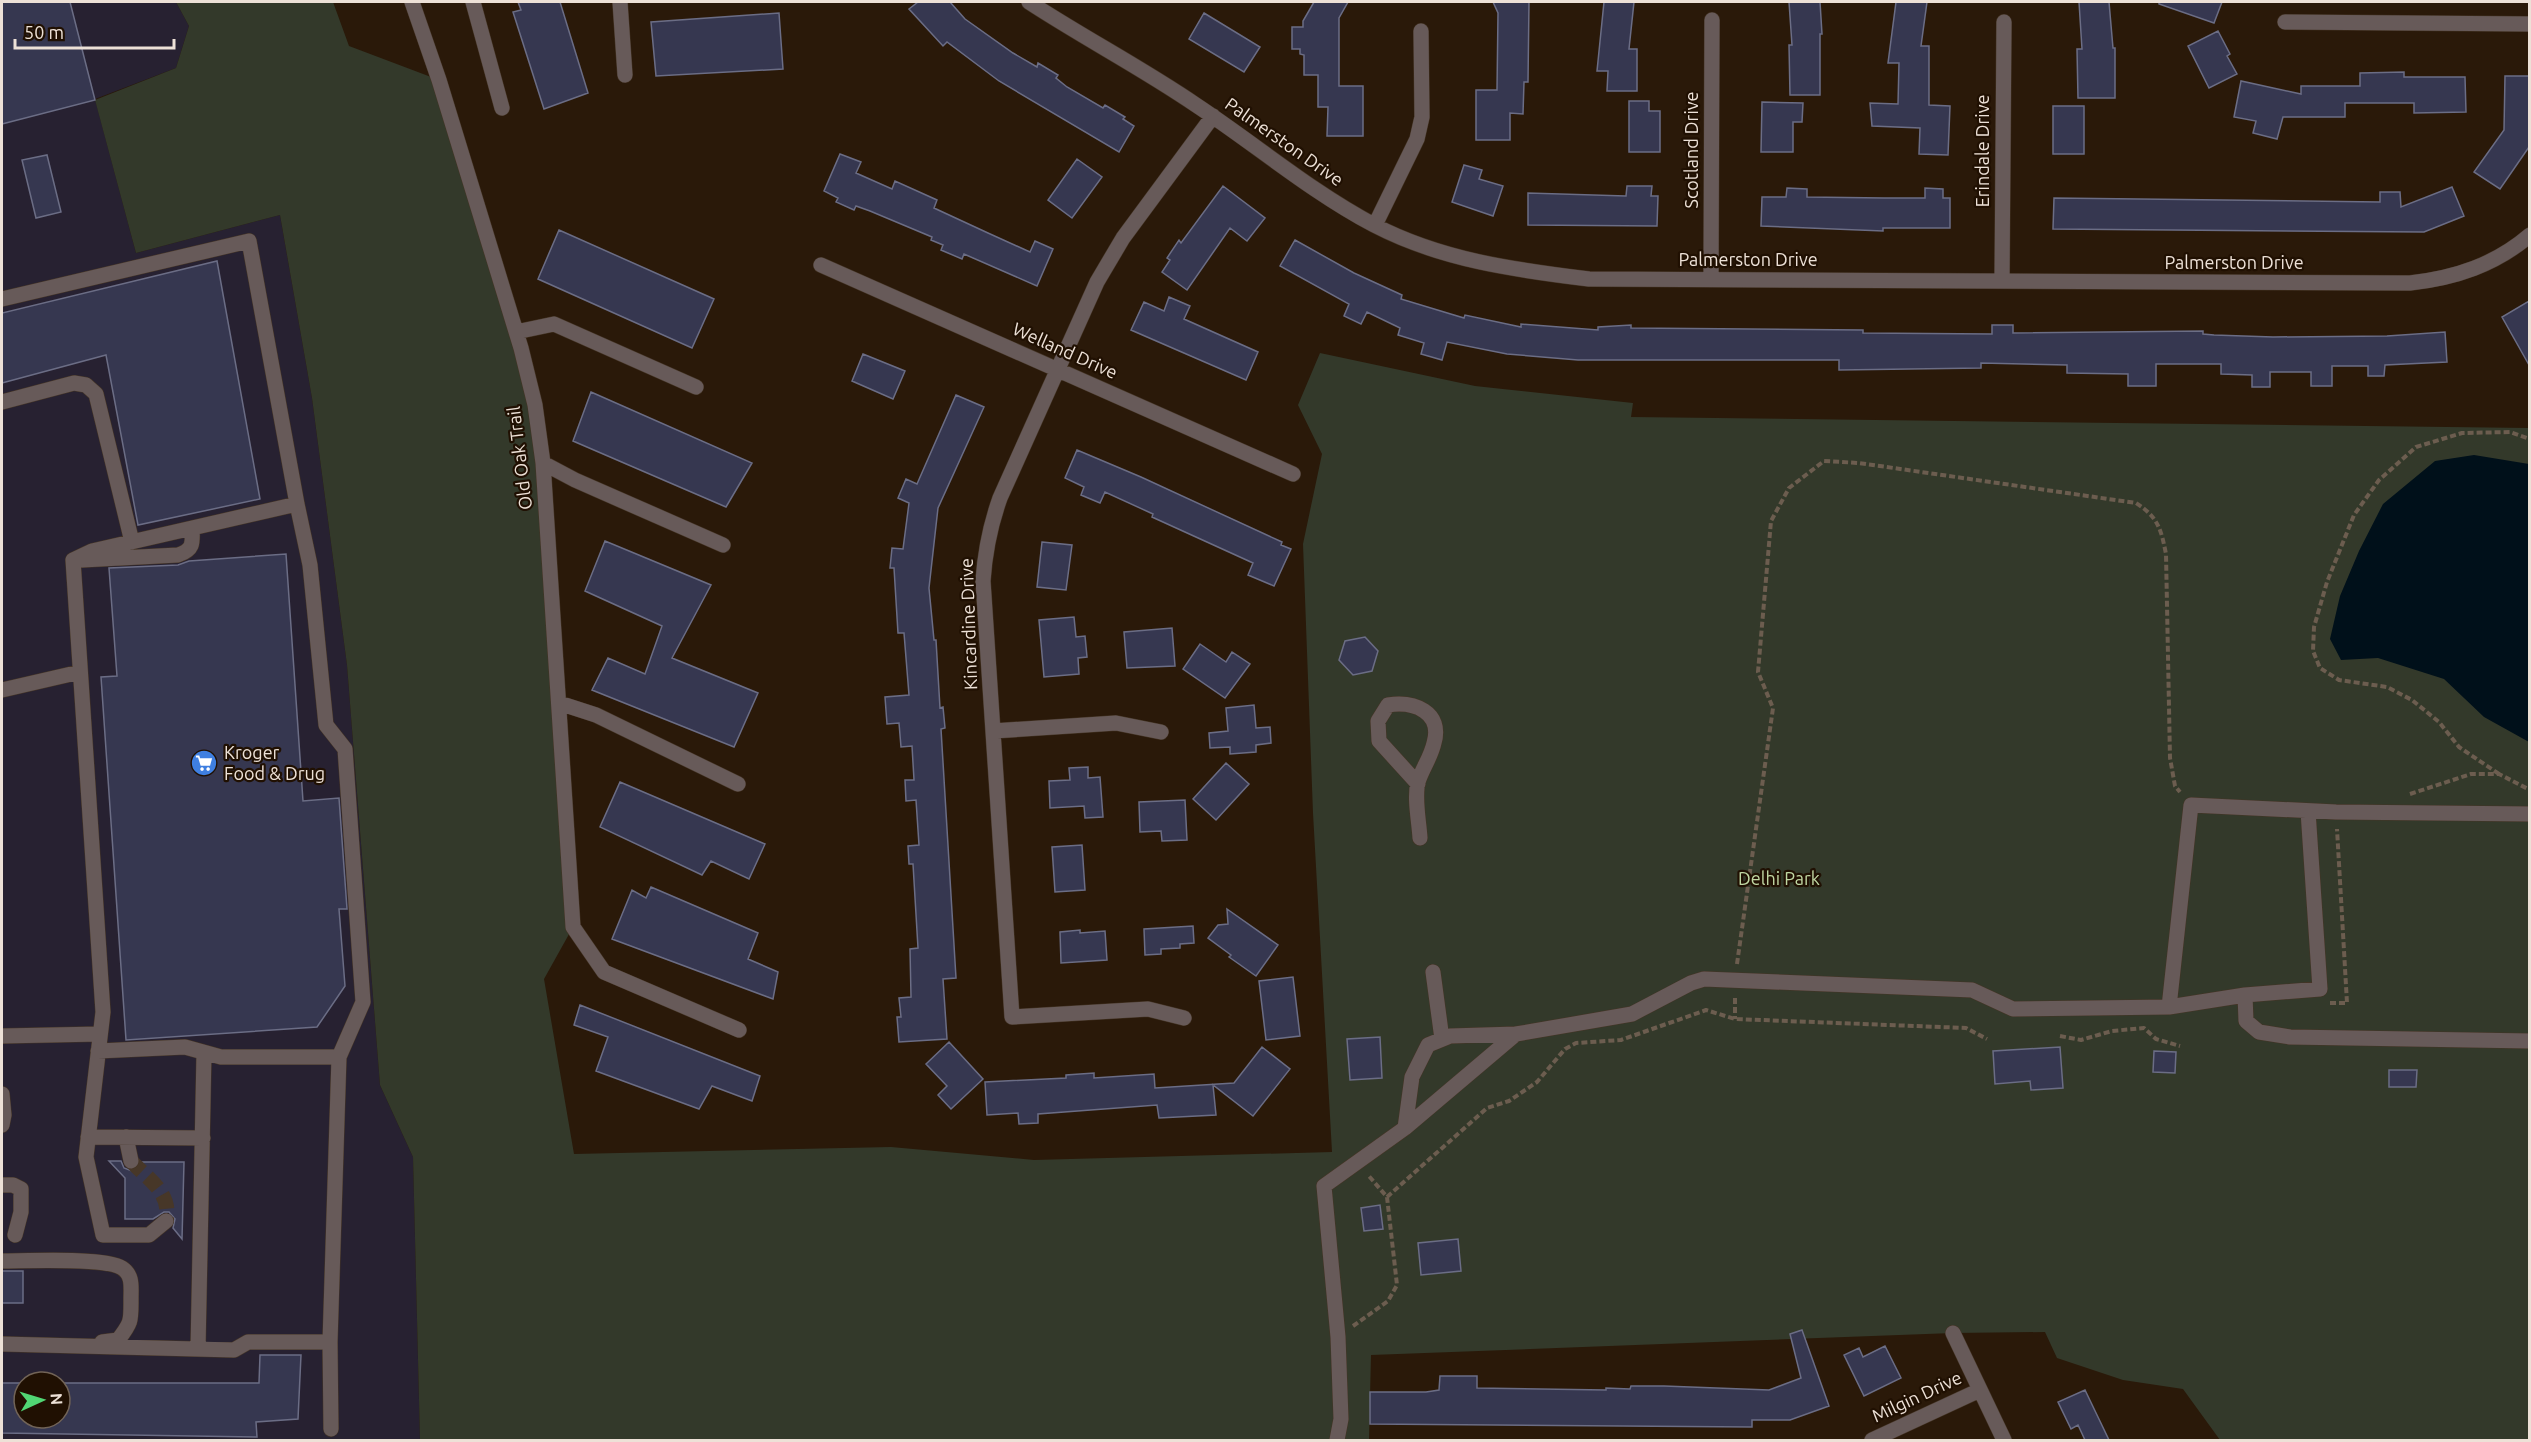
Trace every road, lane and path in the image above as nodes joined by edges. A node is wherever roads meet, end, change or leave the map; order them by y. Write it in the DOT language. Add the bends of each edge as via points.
graph roads {
  1 [pos="412,2"];
  2 [pos="473,2"];
  3 [pos="620,2"];
  4 [pos="1029,2"];
  5 [pos="1712,20"];
  6 [pos="2004,22"];
  7 [pos="2285,22"];
  8 [pos="2529,24"];
  9 [pos="1421,32"];
  10 [pos="625,75"];
  11 [pos="502,108"];
  12 [pos="1213,116"];
  13 [pos="1375,225"];
  14 [pos="2529,235"];
  15 [pos="821,266"];
  16 [pos="1711,279"];
  17 [pos="2002,281"];
  18 [pos="2,299"];
  19 [pos="516,332"];
  20 [pos="1058,369"];
  21 [pos="696,387"];
  22 [pos="2,402"];
  23 [pos="2529,439"];
  24 [pos="543,463"];
  25 [pos="1293,474"];
  26 [pos="297,504"];
  27 [pos="192,528"];
  28 [pos="132,542"];
  29 [pos="723,545"];
  30 [pos="73,560"];
  31 [pos="80,672"];
  32 [pos="2,690"];
  33 [pos="559,703"];
  34 [pos="993,731"];
  35 [pos="1161,732"];
  36 [pos="2499,774"];
  37 [pos="738,784"];
  38 [pos="1418,784"];
  39 [pos="2529,790"];
  40 [pos="2404,795"];
  41 [pos="2191,805"];
  42 [pos="2308,811"];
  43 [pos="2336,812"];
  44 [pos="2529,814"];
  45 [pos="1420,838"];
  46 [pos="1433,972"];
  47 [pos="1734,980"];
  48 [pos="2245,995"];
  49 [pos="2324,1004"];
  50 [pos="2169,1007"];
  51 [pos="1184,1018"];
  52 [pos="1735,1018"];
  53 [pos="739,1030"];
  54 [pos="100,1034"];
  55 [pos="1516,1034"];
  56 [pos="2,1036"];
  57 [pos="2060,1036"];
  58 [pos="1442,1039"];
  59 [pos="1988,1039"];
  60 [pos="2529,1041"];
  61 [pos="2180,1046"];
  62 [pos="98,1051"];
  63 [pos="204,1053"];
  64 [pos="339,1057"];
  65 [pos="2,1094"];
  66 [pos="2,1125"];
  67 [pos="1406,1128"];
  68 [pos="88,1137"];
  69 [pos="126,1137"];
  70 [pos="203,1138"];
  71 [pos="1357,1160"];
  72 [pos="131,1161"];
  73 [pos="2,1185"];
  74 [pos="1387,1197"];
  75 [pos="166,1221"];
  76 [pos="15,1235"];
  77 [pos="2,1261"];
  78 [pos="1953,1333"];
  79 [pos="1338,1337"];
  80 [pos="330,1342"];
  81 [pos="2,1344"];
  82 [pos="91,1346"];
  83 [pos="198,1349"];
  84 [pos="1980,1390"];
  85 [pos="331,1429"];
  86 [pos="1337,1440"];
  87 [pos="1872,1440"];
  88 [pos="2004,1440"];
  1 -- 19 [label="street, Old Oak Trail"];
  2 -- 11 [label="street"];
  3 -- 10 [label="street"];
  4 -- 12 [label="street, Palmerston Drive"];
  5 -- 16 [label="street, Scotland Drive"];
  6 -- 17 [label="street, Erindale Drive"];
  7 -- 8 [label="street"];
  9 -- 13 [label="street" via="1422,117 1417,139"];
  12 -- 13 [label="street, Palmerston Drive" via="1326,197"];
  12 -- 20 [label="street, Kincardine Drive" via="1124,238 1097,282"];
  13 -- 16 [label="street, Palmerston Drive" via="1420,245 1506,269 1589,279"];
  14 -- 17 [label="street, Palmerston Drive" via="2495,260 2468,272 2410,283"];
  15 -- 20 [label="street, Welland Drive"];
  16 -- 17 [label="street, Palmerston Drive"];
  18 -- 26 [label="street" via="249,241"];
  19 -- 21 [label="street" via="554,324"];
  19 -- 24 [label="street, Old Oak Trail" via="535,405"];
  20 -- 25 [label="street, Welland Drive"];
  20 -- 34 [label="street, Kincardine Drive" via="990,524 983,581"];
  22 -- 28 [label="street" via="74,383 86,385 96,394"];
  23 -- 36 [label="path" via="2510,432 2462,433 2416,447 2379,480 2354,515 2314,627 2313,651 2320,668 2339,680 2387,687 2412,700 2439,722 2458,747"];
  24 -- 29 [label="street"];
  24 -- 33 [label="street, Old Oak Trail"];
  26 -- 27 [label="street"];
  26 -- 64 [label="street" via="310,565 326,725 345,749 346,760 363,1002"];
  27 -- 28 [label="street"];
  27 -- 30 [label="street" via="193,544 178,555"];
  28 -- 30 [label="street" via="92,551"];
  30 -- 31 [label="street"];
  31 -- 32 [label="street"];
  31 -- 54 [label="street" via="103,1012"];
  33 -- 37 [label="street" via="596,715"];
  33 -- 53 [label="street, Old Oak Trail" via="573,927 604,972"];
  34 -- 35 [label="street" via="1116,723"];
  34 -- 51 [label="street, Kincardine Drive" via="1012,1017 1148,1009"];
  36 -- 39 [label="path"];
  36 -- 40 [label="path" via="2471,774"];
  38 -- 38 [label="street" via="1435,742 1433,721 1421,707 1404,702 1388,705 1378,721 1379,741"];
  38 -- 45 [label="street"];
  41 -- 42 [label="street"];
  41 -- 47 [label="path" via="2175,786 2170,759 2166,554 2162,531 2150,512 2136,503 1824,461 1789,488 1771,521 1758,672 1773,708"];
  41 -- 50 [label="street"];
  42 -- 43 [label="street"];
  42 -- 48 [label="street" via="2320,989"];
  43 -- 44 [label="street"];
  43 -- 49 [label="path" via="2347,1003"];
  46 -- 58 [label="street"];
  47 -- 50 [label="street" via="1972,990 2013,1009"];
  47 -- 52 [label="path"];
  47 -- 55 [label="street" via="1704,979 1691,983 1632,1014"];
  48 -- 50 [label="street"];
  48 -- 60 [label="street" via="2247,1021 2259,1032 2290,1037"];
  52 -- 59 [label="path" via="1966,1028"];
  52 -- 74 [label="path" via="1706,1010 1621,1040 1576,1043 1565,1049 1537,1082 1509,1101 1487,1108"];
  54 -- 56 [label="street"];
  54 -- 62 [label="street"];
  55 -- 58 [label="street"];
  55 -- 67 [label="street"];
  57 -- 61 [label="path" via="2080,1041 2112,1031 2144,1028 2156,1039"];
  58 -- 67 [label="street" via="1428,1045 1412,1077"];
  62 -- 63 [label="street" via="185,1047"];
  62 -- 68 [label="street"];
  63 -- 64 [label="street" via="221,1057"];
  63 -- 70 [label="street"];
  64 -- 80 [label="street"];
  65 -- 66 [label="street"];
  67 -- 71 [label="street"];
  68 -- 69 [label="street"];
  68 -- 75 [label="street" via="86,1157 104,1235 148,1235"];
  69 -- 70 [label="street"];
  69 -- 72 [label="street"];
  70 -- 83 [label="street"];
  71 -- 74 [label="path"];
  71 -- 79 [label="street" via="1324,1186"];
  73 -- 76 [label="street" via="21,1189"];
  74 -- 79 [label="path" via="1397,1285 1388,1301"];
  77 -- 82 [label="street" via="109,1264 123,1269 131,1278 131,1323 118,1340"];
  78 -- 84 [label="street"];
  79 -- 86 [label="street" via="1341,1419"];
  80 -- 83 [label="street" via="248,1342 234,1350"];
  80 -- 85 [label="street"];
  81 -- 82 [label="street"];
  82 -- 83 [label="street"];
  84 -- 87 [label="street, Milgin Drive"];
  84 -- 88 [label="street"];
}
